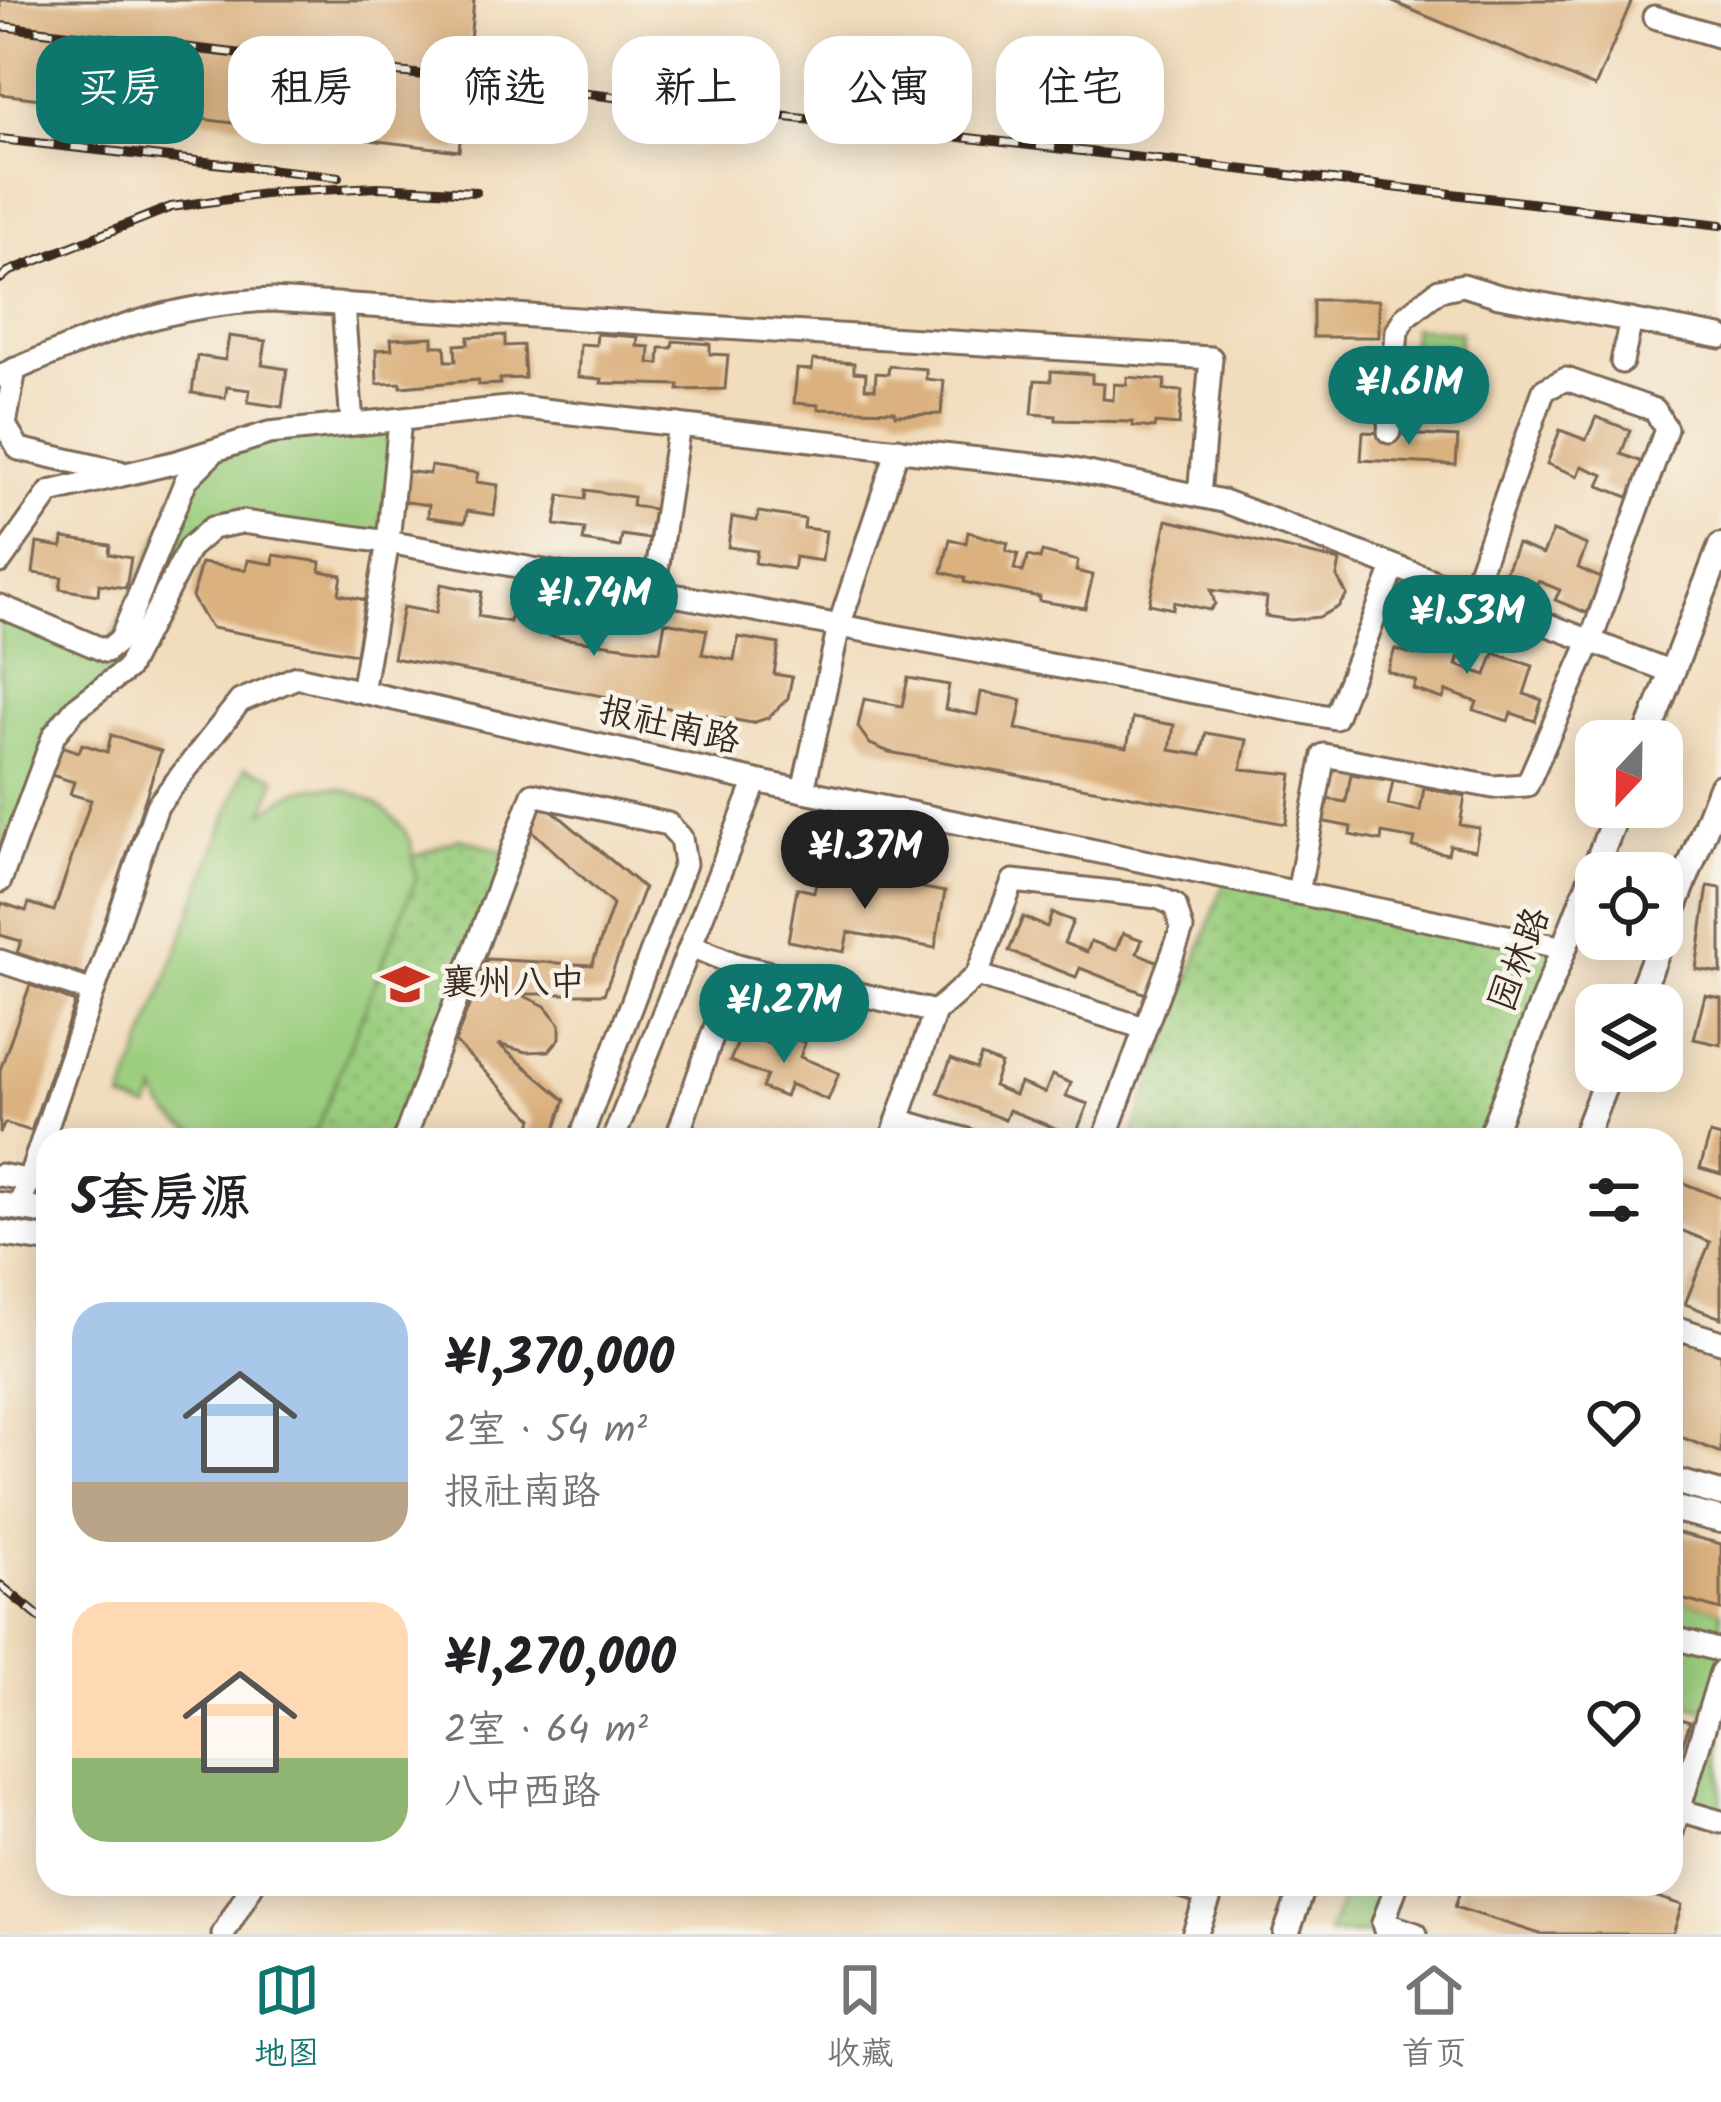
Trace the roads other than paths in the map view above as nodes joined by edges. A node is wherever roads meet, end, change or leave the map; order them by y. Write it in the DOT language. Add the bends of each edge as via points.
graph roads {
  1 [pos="1654,17"];
  2 [pos="1721,38"];
  3 [pos="343,304"];
  4 [pos="1631,320"];
  5 [pos="1721,337"];
  6 [pos="1622,362"];
  7 [pos="8,373"];
  8 [pos="400,420"];
  9 [pos="352,424"];
  10 [pos="679,425"];
  11 [pos="1388,432"];
  12 [pos="218,449"];
  13 [pos="898,449"];
  14 [pos="127,474"];
  15 [pos="1199,496"];
  16 [pos="388,542"];
  17 [pos="1721,546"];
  18 [pos="0,562"];
  19 [pos="1394,568"];
  20 [pos="654,591"];
  21 [pos="1471,595"];
  22 [pos="0,606"];
  23 [pos="839,626"];
  24 [pos="1591,640"];
  25 [pos="1672,672"];
  26 [pos="362,692"];
  27 [pos="1335,718"];
  28 [pos="1653,720"];
  29 [pos="1324,755"];
  30 [pos="757,781"];
  31 [pos="1721,788"];
  32 [pos="803,791"];
  33 [pos="1611,828"];
  34 [pos="0,881"];
  35 [pos="1683,885"];
  36 [pos="1298,893"];
  37 [pos="691,946"];
  38 [pos="1564,948"];
  39 [pos="0,961"];
  40 [pos="737,965"];
  41 [pos="977,975"];
  42 [pos="93,992"];
  43 [pos="935,1012"];
  44 [pos="1144,1028"];
  45 [pos="613,1052"];
  46 [pos="644,1063"];
  47 [pos="1602,1092"];
  48 [pos="46,1128"];
  49 [pos="408,1128"];
  50 [pos="584,1128"];
  51 [pos="618,1128"];
  52 [pos="680,1128"];
  53 [pos="896,1128"];
  54 [pos="1108,1128"];
  55 [pos="1494,1128"];
  56 [pos="1588,1128"];
  57 [pos="36,1157"];
  58 [pos="0,1175"];
  59 [pos="28,1180"];
  60 [pos="9,1206"];
  61 [pos="0,1233"];
  62 [pos="36,1238"];
  63 [pos="1683,1330"];
  64 [pos="1721,1342"];
  65 [pos="1683,1483"];
  66 [pos="1721,1494"];
  67 [pos="1683,1511"];
  68 [pos="1721,1520"];
  69 [pos="1683,1640"];
  70 [pos="1721,1651"];
  71 [pos="1721,1672"];
  72 [pos="1683,1784"];
  73 [pos="1683,1810"];
  74 [pos="1721,1822"];
  75 [pos="246,1896"];
  76 [pos="1208,1896"];
  77 [pos="1300,1896"];
  78 [pos="1394,1896"];
  79 [pos="1385,1929"];
  80 [pos="223,1934"];
  81 [pos="1195,1934"];
  82 [pos="1286,1934"];
  83 [pos="1416,1934"];
  1 -- 2 [label="street"];
  3 -- 7 [label="street" via="216,302 125,323"];
  3 -- 9 [label="street"];
  3 -- 15 [label="street" via="1211,358"];
  4 -- 5 [label="street"];
  4 -- 6 [label="street"];
  4 -- 11 [label="street" via="1462,285 1439,290 1397,331"];
  7 -- 14 [label="street" via="4,425 19,449"];
  8 -- 9 [label="street"];
  8 -- 10 [label="street" via="518,407"];
  8 -- 16 [label="street"];
  9 -- 12 [label="street" via="268,433"];
  10 -- 13 [label="street"];
  10 -- 20 [label="street"];
  12 -- 14 [label="street"];
  12 -- 22 [label="street" via="186,480 121,639 106,651"];
  13 -- 15 [label="street"];
  13 -- 23 [label="street"];
  14 -- 18 [label="street" via="50,492"];
  15 -- 19 [label="street"];
  16 -- 20 [label="street"];
  16 -- 26 [label="street"];
  16 -- 34 [label="street" via="242,522 212,529 189,548 127,669 54,735"];
  17 -- 25 [label="main road"];
  19 -- 21 [label="street"];
  19 -- 27 [label="street"];
  20 -- 23 [label="street"];
  21 -- 24 [label="street"];
  21 -- 24 [label="street" via="1544,390 1566,379 1655,410 1666,429"];
  23 -- 27 [label="street"];
  23 -- 32 [label="street"];
  24 -- 25 [label="street"];
  24 -- 29 [label="street" via="1527,785 1492,788"];
  25 -- 28 [label="main road"];
  26 -- 30 [label="street, 报社南路"];
  26 -- 42 [label="street, 报社南路" via="297,677 240,701 157,806"];
  27 -- 29 [label="street"];
  29 -- 36 [label="street"];
  30 -- 32 [label="street, 报社南路"];
  30 -- 37 [label="street"];
  31 -- 35 [label="main road"];
  32 -- 36 [label="street, 报社南路"];
  33 -- 38 [label="main road, 园林路"];
  36 -- 38 [label="street, 报社南路"];
  37 -- 40 [label="street"];
  37 -- 46 [label="street"];
  38 -- 55 [label="main road, 园林路"];
  39 -- 42 [label="street"];
  40 -- 43 [label="street"];
  40 -- 52 [label="street"];
  41 -- 43 [label="street"];
  41 -- 44 [label="street"];
  41 -- 44 [label="street" via="1013,881 1157,897 1175,905 1182,928"];
  42 -- 48 [label="street, 报社南路"];
  43 -- 53 [label="street"];
  44 -- 54 [label="street"];
  45 -- 46 [label="street"];
  45 -- 49 [label="street" via="685,864 682,838 668,824 532,794"];
  45 -- 50 [label="street"];
  46 -- 51 [label="street"];
  47 -- 56 [label="main road"];
  57 -- 59 [label="street, 报社南路"];
  58 -- 59 [label="street"];
  59 -- 60 [label="street, 报社南路"];
  61 -- 62 [label="main road"];
  63 -- 64 [label="street"];
  65 -- 66 [label="main road"];
  67 -- 68 [label="main road"];
  69 -- 70 [label="street"];
  71 -- 72 [label="street"];
  73 -- 74 [label="street"];
  75 -- 80 [label="street"];
  76 -- 81 [label="main road"];
  77 -- 82 [label="main road"];
  78 -- 79 [label="street"];
  79 -- 83 [label="street"];
}
